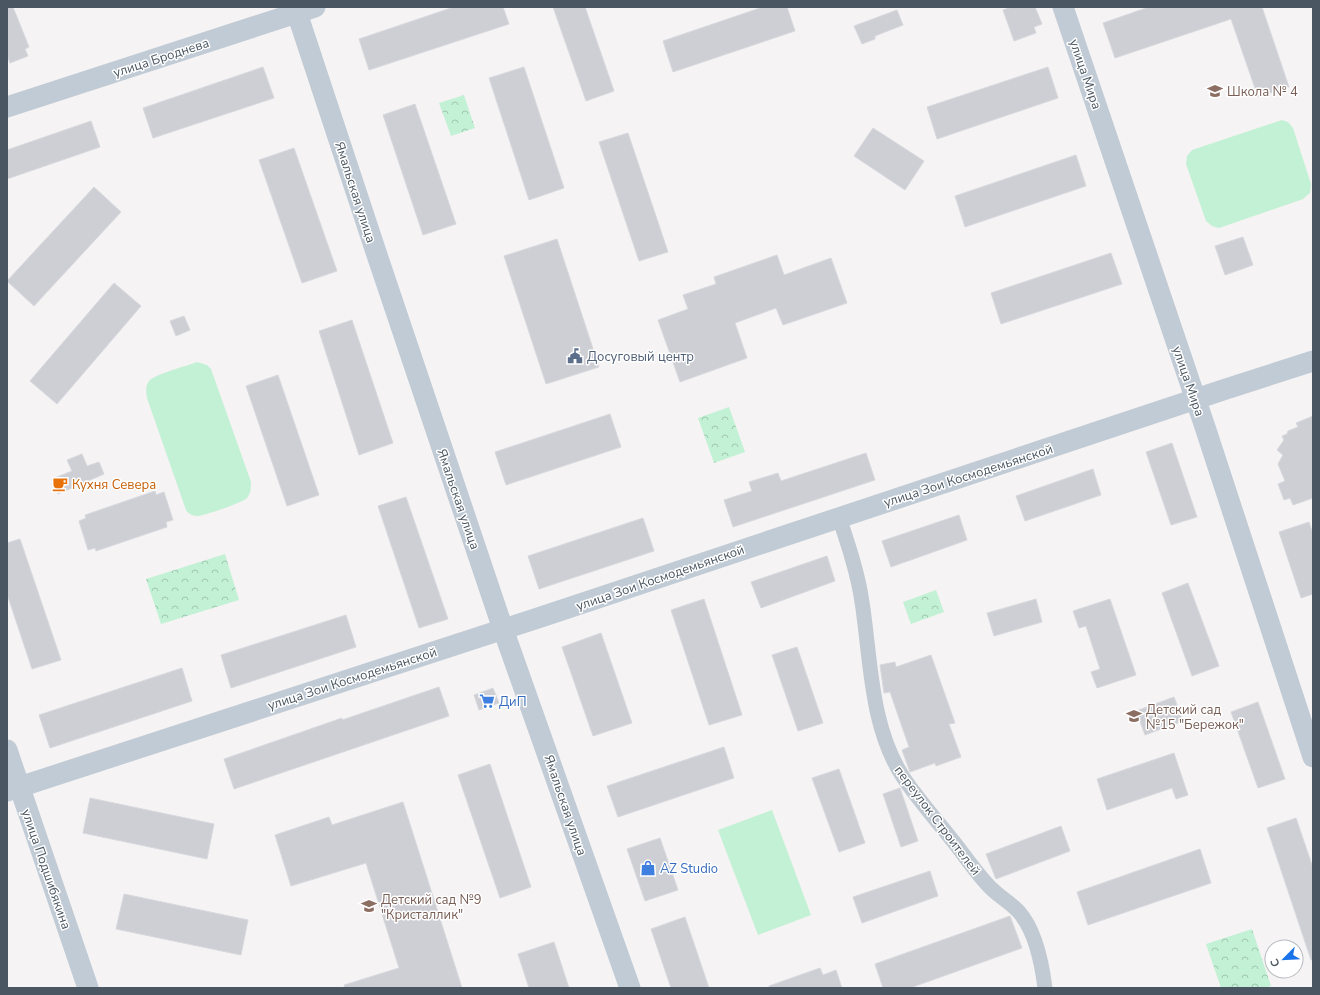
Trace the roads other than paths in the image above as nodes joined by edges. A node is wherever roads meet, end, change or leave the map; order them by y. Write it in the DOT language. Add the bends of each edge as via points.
graph roads {
  1 [pos="1063,7"];
  2 [pos="302,9"];
  3 [pos="7,107"];
  4 [pos="1313,361"];
  5 [pos="1195,399"];
  6 [pos="839,517"];
  7 [pos="503,629"];
  8 [pos="7,750"];
  9 [pos="1313,757"];
  10 [pos="13,789"];
  11 [pos="88,988"];
  12 [pos="630,988"];
  13 [pos="1045,988"];
  1 -- 5 [label="street, улица Мира"];
  2 -- 3 [label="street, улица Броднева"];
  2 -- 7 [label="street, Ямальская улица" via="380,265"];
  4 -- 5 [label="street, улица Зои Космодемьянской"];
  5 -- 6 [label="street, улица Зои Космодемьянской"];
  5 -- 9 [label="street, улица Мира"];
  6 -- 7 [label="street, улица Зои Космодемьянской"];
  6 -- 13 [label="street, переулок Строителей" via="862,600 876,707 888,749 908,783 987,885 1015,908 1025,920 1036,946"];
  7 -- 10 [label="street, улица Зои Космодемьянской"];
  7 -- 12 [label="street, Ямальская улица"];
  8 -- 10 [label="street, улица Подшибякина"];
  10 -- 11 [label="street, улица Подшибякина"];
}
